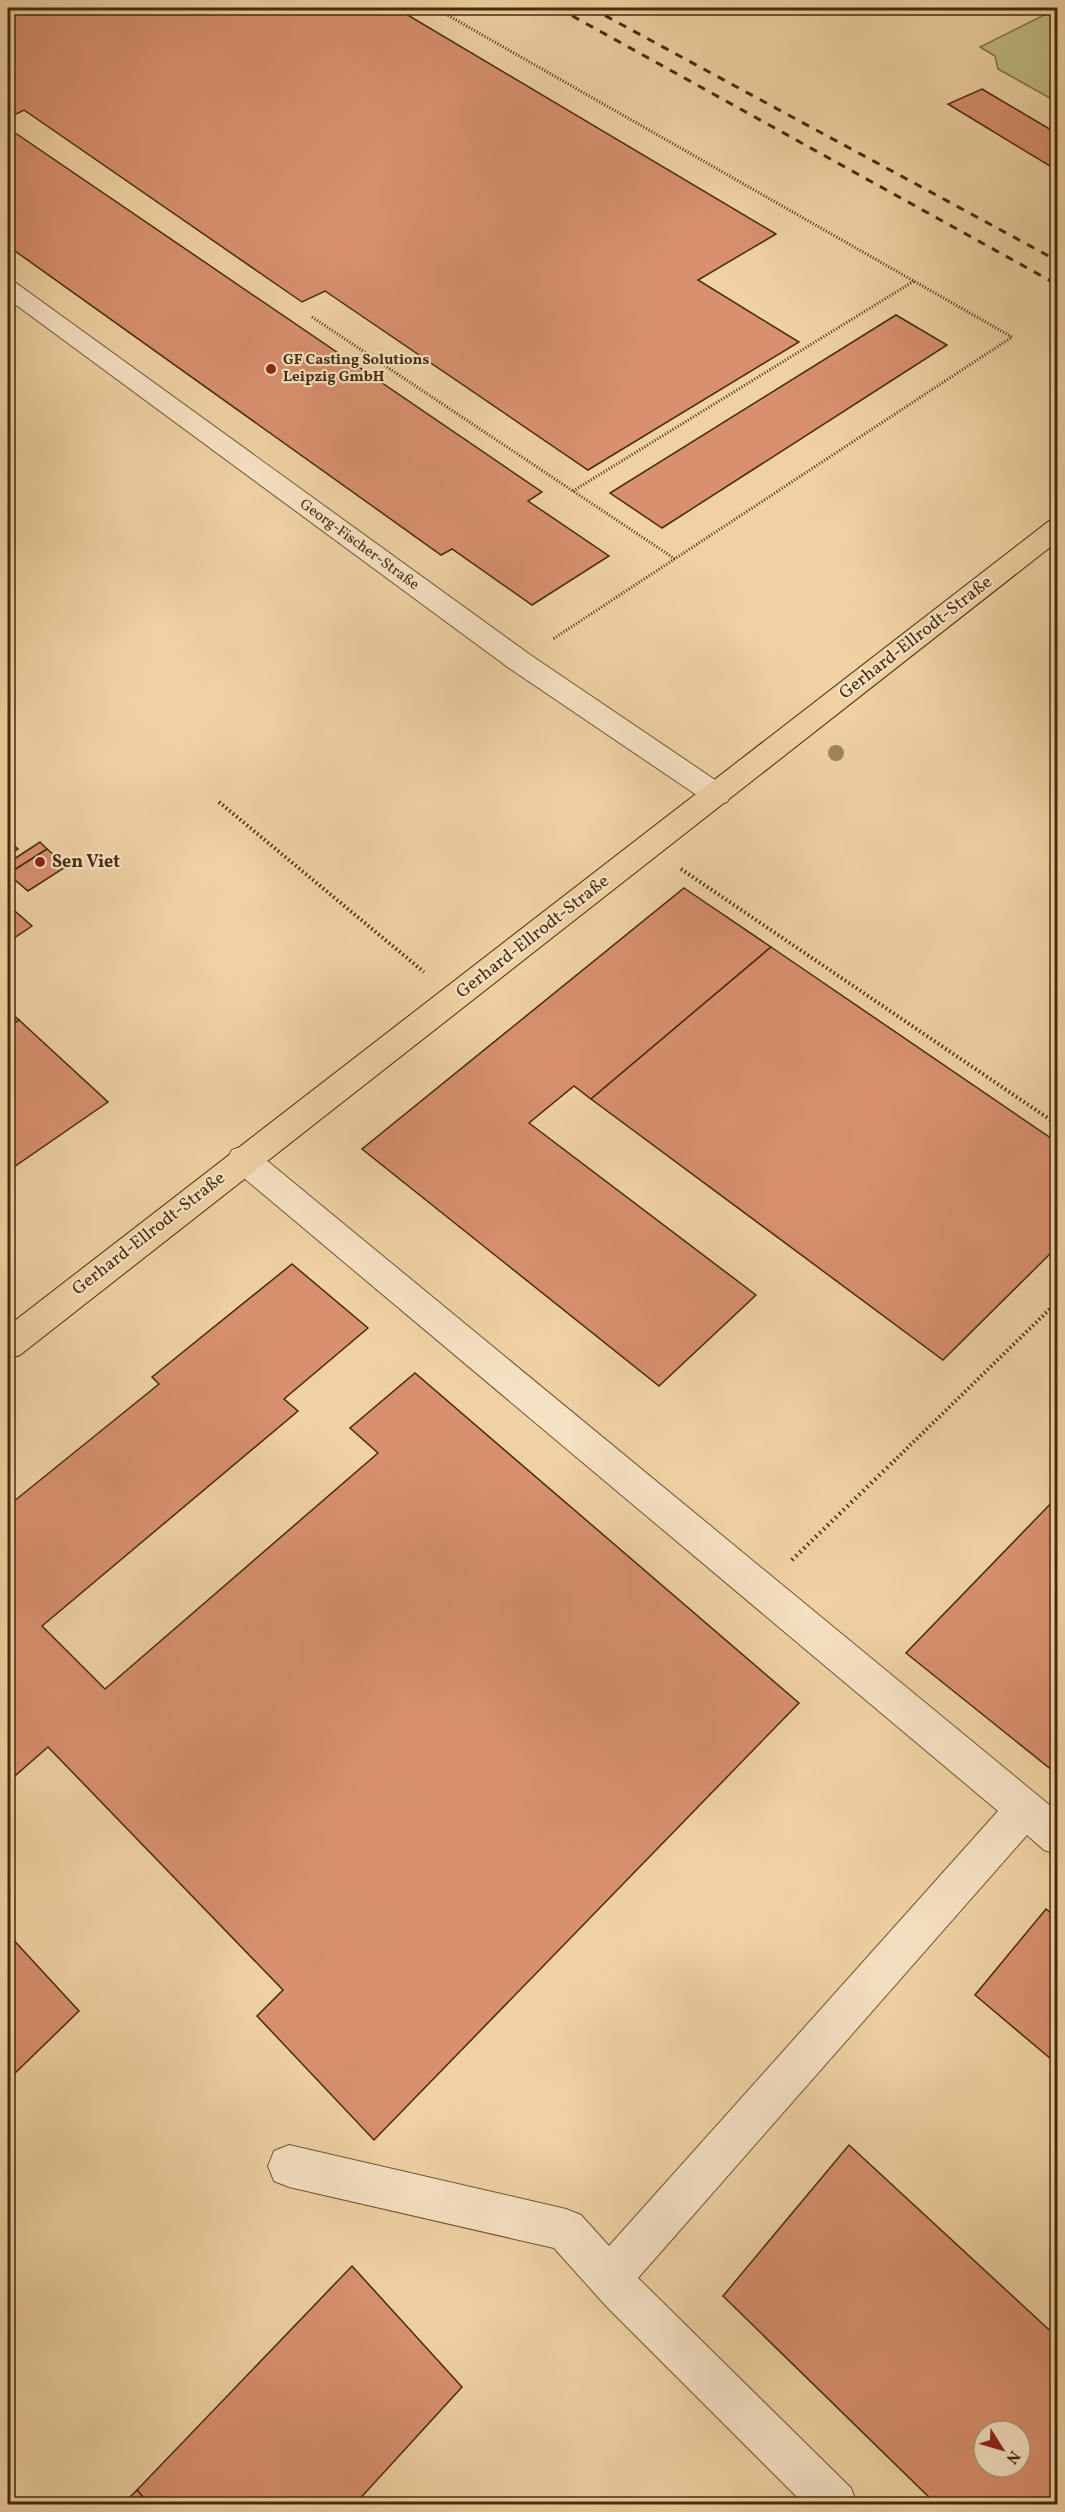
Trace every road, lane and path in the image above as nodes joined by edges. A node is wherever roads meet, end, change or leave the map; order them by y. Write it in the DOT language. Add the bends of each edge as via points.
graph roads {
  1 [pos="435,8"];
  2 [pos="914,280"];
  3 [pos="8,288"];
  4 [pos="312,317"];
  5 [pos="573,491"];
  6 [pos="1058,527"];
  7 [pos="675,559"];
  8 [pos="519,661"];
  9 [pos="717,795"];
  10 [pos="219,802"];
  11 [pos="649,847"];
  12 [pos="455,997"];
  13 [pos="1058,1125"];
  14 [pos="243,1160"];
  15 [pos="1058,1301"];
  16 [pos="8,1345"];
  17 [pos="762,1590"];
  18 [pos="1025,1809"];
  19 [pos="1058,1837"];
  20 [pos="289,2166"];
  21 [pos="609,2278"];
  22 [pos="835,2505"];
  1 -- 2 [label="path"];
  2 -- 5 [label="path"];
  2 -- 7 [label="path" via="1012,337"];
  3 -- 8 [label="street, Georg-Fischer-Straße"];
  4 -- 5 [label="path"];
  5 -- 7 [label="path"];
  6 -- 9 [label="main road, Gerhard-Ellrodt-Straße"];
  7 -- 8 [label="path"];
  8 -- 9 [label="street, Georg-Fischer-Straße"];
  9 -- 11 [label="main road, Gerhard-Ellrodt-Straße"];
  10 -- 12 [label="path"];
  11 -- 12 [label="main road, Gerhard-Ellrodt-Straße"];
  11 -- 13 [label="path"];
  12 -- 14 [label="main road, Gerhard-Ellrodt-Straße"];
  14 -- 16 [label="main road, Gerhard-Ellrodt-Straße"];
  14 -- 17 [label="street"];
  15 -- 17 [label="path"];
  17 -- 18 [label="street"];
  18 -- 19 [label="street"];
  18 -- 21 [label="street"];
  20 -- 21 [label="street" via="566,2230"];
  21 -- 22 [label="street"];
}
